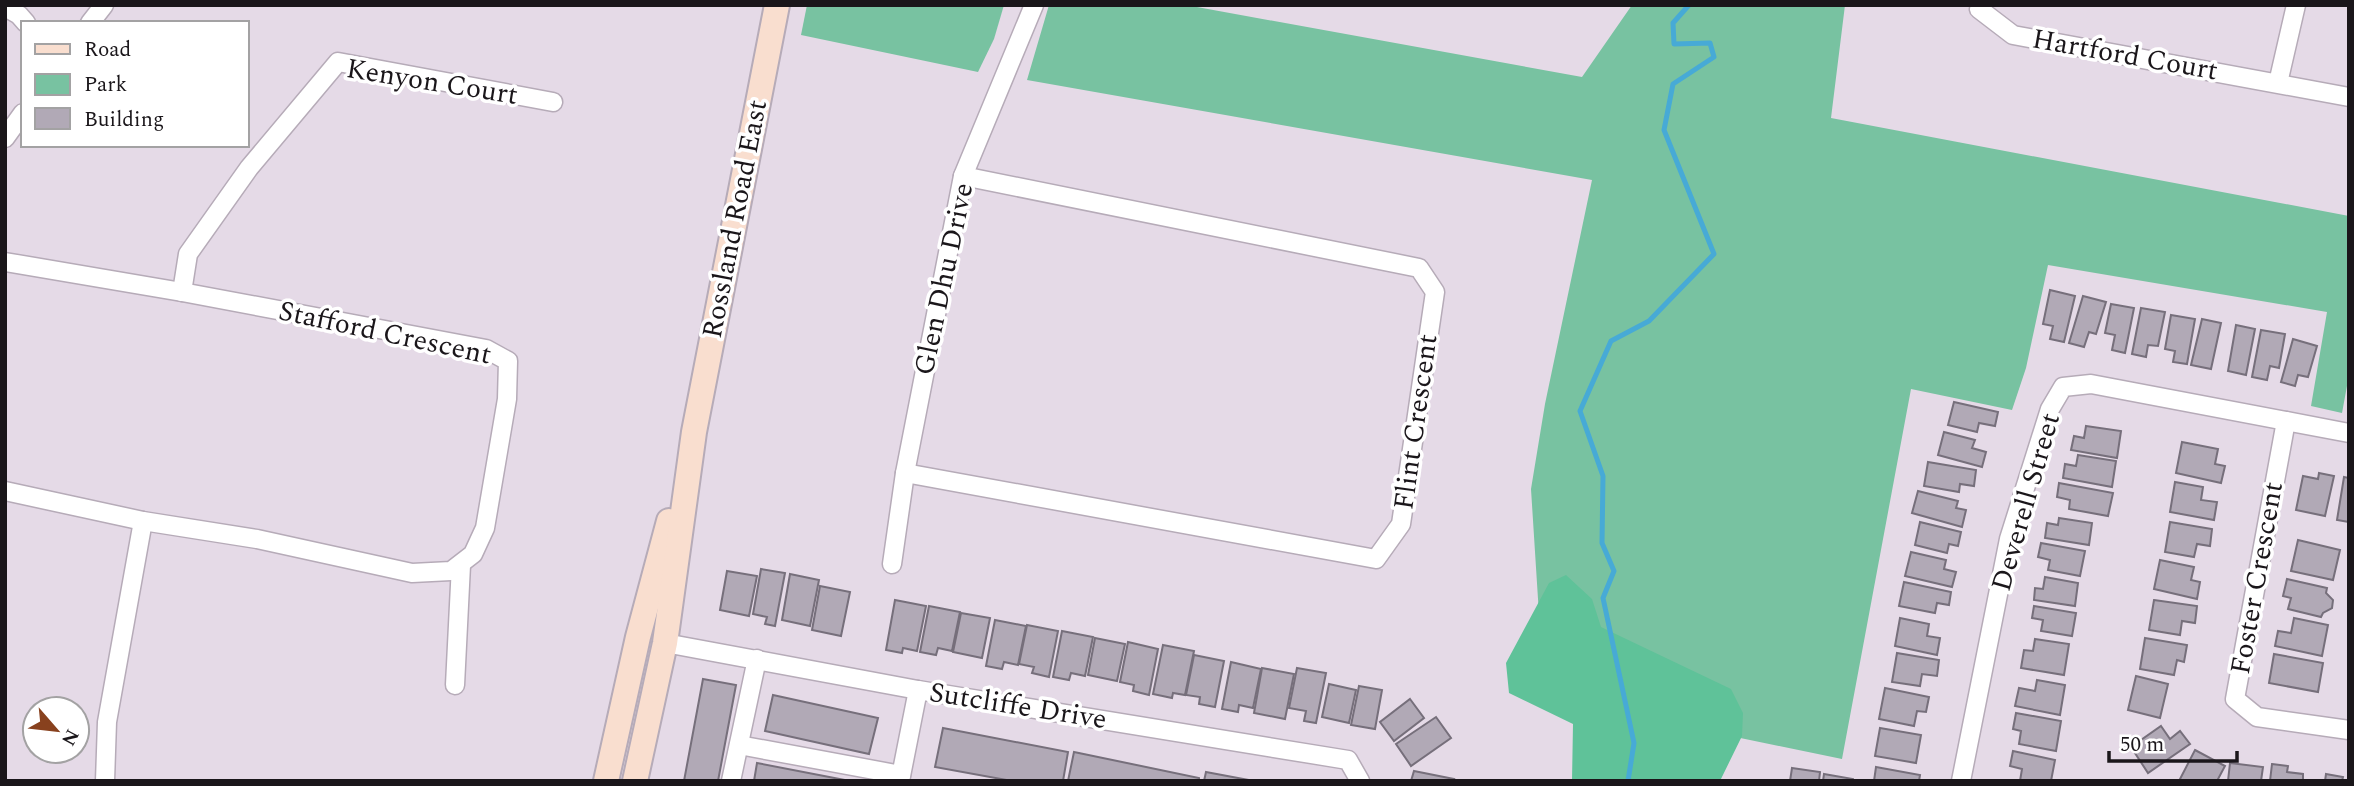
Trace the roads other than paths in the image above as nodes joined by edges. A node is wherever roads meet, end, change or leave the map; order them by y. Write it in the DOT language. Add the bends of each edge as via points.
graph roads {
  1 [pos="104,5"];
  2 [pos="777,5"];
  3 [pos="1034,5"];
  4 [pos="2296,5"];
  5 [pos="5,7"];
  6 [pos="1979,9"];
  7 [pos="24,21"];
  8 [pos="92,21"];
  9 [pos="2278,83"];
  10 [pos="2349,97"];
  11 [pos="553,102"];
  12 [pos="21,116"];
  13 [pos="5,138"];
  14 [pos="964,176"];
  15 [pos="5,262"];
  16 [pos="182,292"];
  17 [pos="2286,421"];
  18 [pos="694,432"];
  19 [pos="2349,433"];
  20 [pos="905,473"];
  21 [pos="5,491"];
  22 [pos="143,521"];
  23 [pos="892,564"];
  24 [pos="461,565"];
  25 [pos="665,643"];
  26 [pos="757,659"];
  27 [pos="455,685"];
  28 [pos="918,690"];
  29 [pos="2349,730"];
  30 [pos="739,746"];
  31 [pos="900,778"];
  32 [pos="105,781"];
  33 [pos="606,781"];
  34 [pos="635,781"];
  35 [pos="731,781"];
  36 [pos="1360,781"];
  37 [pos="1961,781"];
  1 -- 8 [label="street"];
  2 -- 18 [label="main road, Rossland Road East"];
  3 -- 14 [label="street, Glen Dhu Drive"];
  4 -- 9 [label="street"];
  5 -- 7 [label="street"];
  6 -- 9 [label="street, Hartford Court" via="2013,35"];
  9 -- 10 [label="street, Hartford Court"];
  11 -- 16 [label="street, Kenyon Court" via="338,62 248,168 188,254"];
  12 -- 13 [label="street"];
  14 -- 20 [label="street, Glen Dhu Drive"];
  14 -- 20 [label="street, Flint Crescent" via="1419,268 1435,292 1402,524 1376,559"];
  15 -- 16 [label="street, Stafford Crescent"];
  16 -- 24 [label="street, Stafford Crescent" via="486,349 508,361 507,399 485,528 473,554"];
  17 -- 19 [label="street, Deverell Street"];
  17 -- 29 [label="street, Foster Crescent" via="2235,699 2257,717"];
  17 -- 37 [label="street, Deverell Street" via="2091,384 2063,387 2050,409 2009,539"];
  18 -- 25 [label="main road, Rossland Road East"];
  18 -- 33 [label="main road, Rossland Road East" via="638,637"];
  20 -- 23 [label="street, Glen Dhu Drive"];
  21 -- 22 [label="street"];
  22 -- 24 [label="street" via="257,538 412,573 451,571"];
  22 -- 32 [label="street" via="107,722"];
  24 -- 27 [label="street"];
  25 -- 26 [label="street, Sutcliffe Drive"];
  25 -- 34 [label="main road, Rossland Road East"];
  26 -- 28 [label="street, Sutcliffe Drive"];
  26 -- 30 [label="street"];
  28 -- 31 [label="street"];
  28 -- 36 [label="street, Sutcliffe Drive" via="1348,760"];
  30 -- 31 [label="street"];
  30 -- 35 [label="street"];
}
